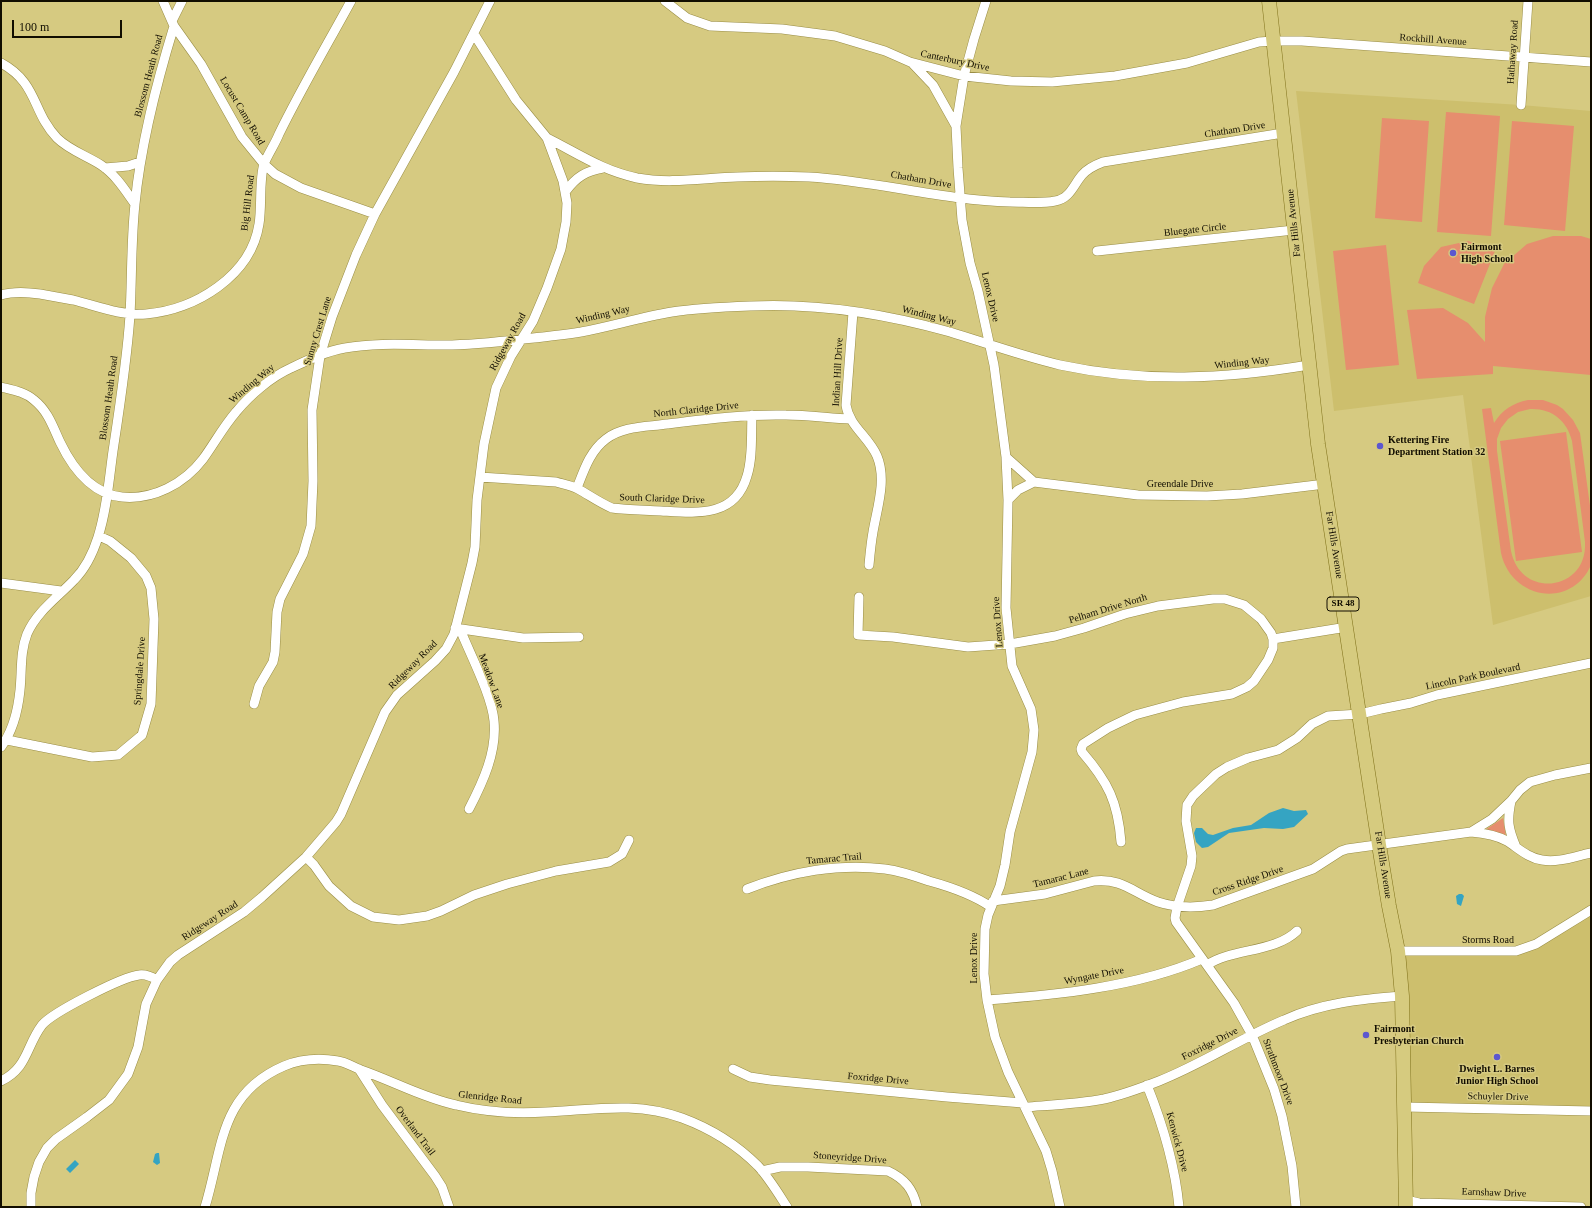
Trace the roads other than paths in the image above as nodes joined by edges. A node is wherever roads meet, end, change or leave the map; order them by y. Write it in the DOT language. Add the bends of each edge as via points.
graph roads {
  1 [pos="162,1"];
  2 [pos="182,1"];
  3 [pos="351,1"];
  4 [pos="490,1"];
  5 [pos="665,1"];
  6 [pos="986,1"];
  7 [pos="1268,1"];
  8 [pos="1528,1"];
  9 [pos="173,24"];
  10 [pos="474,34"];
  11 [pos="1273,40"];
  12 [pos="1524,57"];
  13 [pos="910,62"];
  14 [pos="1591,62"];
  15 [pos="1,63"];
  16 [pos="964,76"];
  17 [pos="1521,105"];
  18 [pos="956,126"];
  19 [pos="1283,133"];
  20 [pos="547,138"];
  21 [pos="140,162"];
  22 [pos="264,164"];
  23 [pos="105,168"];
  24 [pos="604,168"];
  25 [pos="566,191"];
  26 [pos="960,198"];
  27 [pos="134,204"];
  28 [pos="375,214"];
  29 [pos="1294,230"];
  30 [pos="1097,251"];
  31 [pos="1,295"];
  32 [pos="853,312"];
  33 [pos="130,314"];
  34 [pos="522,339"];
  35 [pos="990,345"];
  36 [pos="320,356"];
  37 [pos="1309,365"];
  38 [pos="1,387"];
  39 [pos="752,415"];
  40 [pos="850,419"];
  41 [pos="1006,457"];
  42 [pos="480,477"];
  43 [pos="1034,482"];
  44 [pos="1325,484"];
  45 [pos="577,488"];
  46 [pos="108,494"];
  47 [pos="1008,500"];
  48 [pos="98,536"];
  49 [pos="869,565"];
  50 [pos="1,583"];
  51 [pos="61,591"];
  52 [pos="859,597"];
  53 [pos="1347,627"];
  54 [pos="458,629"];
  55 [pos="579,637"];
  56 [pos="1273,639"];
  57 [pos="1010,644"];
  58 [pos="1591,663"];
  59 [pos="254,704"];
  60 [pos="1360,714"];
  61 [pos="4,743"];
  62 [pos="1591,768"];
  63 [pos="1511,801"];
  64 [pos="469,809"];
  65 [pos="1471,832"];
  66 [pos="629,840"];
  67 [pos="1121,842"];
  68 [pos="1379,845"];
  69 [pos="1516,847"];
  70 [pos="1591,853"];
  71 [pos="306,857"];
  72 [pos="747,889"];
  73 [pos="992,904"];
  74 [pos="1177,907"];
  75 [pos="1591,910"];
  76 [pos="1297,931"];
  77 [pos="1398,951"];
  78 [pos="1204,962"];
  79 [pos="157,980"];
  80 [pos="1402,996"];
  81 [pos="986,1000"];
  82 [pos="1252,1035"];
  83 [pos="360,1069"];
  84 [pos="733,1069"];
  85 [pos="1,1080"];
  86 [pos="1147,1085"];
  87 [pos="1024,1105"];
  88 [pos="1405,1107"];
  89 [pos="1591,1111"];
  90 [pos="762,1171"];
  91 [pos="1406,1204"];
  92 [pos="31,1207"];
  93 [pos="205,1207"];
  94 [pos="449,1207"];
  95 [pos="787,1207"];
  96 [pos="917,1207"];
  97 [pos="1060,1207"];
  98 [pos="1178,1207"];
  99 [pos="1296,1207"];
  100 [pos="1582,1207"];
  1 -- 9 [label="street, Locust Camp Road"];
  2 -- 9 [label="street, Blossom Heath Road"];
  3 -- 22 [label="street, Big Hill Road"];
  4 -- 10 [label="street"];
  5 -- 13 [label="street, Canterbury Drive" via="687,18 710,26 782,29 835,36 885,51"];
  6 -- 16 [label="street, Lenox Drive"];
  7 -- 11 [label="main road, Far Hills Avenue / SR 48"];
  8 -- 12 [label="street, Hathaway Road"];
  9 -- 21 [label="street, Blossom Heath Road" via="158,78"];
  9 -- 22 [label="street, Locust Camp Road" via="201,64 242,138"];
  10 -- 20 [label="street, Ridgeway Road" via="516,100"];
  10 -- 28 [label="street, Sunny Crest Lane"];
  11 -- 12 [label="street, Rockhill Avenue"];
  11 -- 16 [label="street, Canterbury Drive" via="1187,63 1115,76 1052,82 1004,81"];
  11 -- 19 [label="main road, Far Hills Avenue / SR 48"];
  12 -- 14 [label="street, Rockhill Avenue"];
  12 -- 17 [label="street, Hathaway Road"];
  13 -- 16 [label="street, Canterbury Drive"];
  13 -- 18 [label="street, Lenox Drive" via="933,85"];
  15 -- 23 [label="street" via="12,70 28,87 57,138"];
  16 -- 18 [label="street, Lenox Drive"];
  18 -- 26 [label="street, Lenox Drive"];
  19 -- 26 [label="street, Chatham Drive" via="1103,162 1087,170 1067,196 1056,201"];
  19 -- 29 [label="main road, Far Hills Avenue / SR 48"];
  20 -- 24 [label="street, Chatham Drive"];
  20 -- 25 [label="street, Ridgeway Road"];
  21 -- 23 [label="street"];
  21 -- 27 [label="street, Blossom Heath Road"];
  22 -- 28 [label="street, Locust Camp Road" via="275,174 301,188"];
  22 -- 33 [label="street, Big Hill Road" via="257,233 248,254 230,276 207,294 187,304 163,312"];
  23 -- 27 [label="street" via="115,177"];
  24 -- 25 [label="street" via="586,172"];
  24 -- 26 [label="street, Chatham Drive" via="658,180 780,176 843,180"];
  25 -- 34 [label="street, Ridgeway Road" via="566,222 561,249 539,308"];
  26 -- 35 [label="street, Lenox Drive" via="970,263"];
  27 -- 33 [label="street, Blossom Heath Road"];
  28 -- 36 [label="street, Sunny Crest Lane" via="342,291"];
  29 -- 30 [label="street, Bluegate Circle"];
  29 -- 37 [label="main road, Far Hills Avenue / SR 48"];
  31 -- 33 [label="street, Big Hill Road" via="28,292"];
  32 -- 34 [label="street, Winding Way" via="777,305 708,308 635,319 578,332"];
  32 -- 35 [label="street, Winding Way" via="922,325"];
  32 -- 40 [label="street, Indian Hill Drive" via="846,405"];
  33 -- 46 [label="street, Blossom Heath Road"];
  34 -- 36 [label="street, Winding Way" via="448,345 367,346 346,348"];
  34 -- 42 [label="street, Ridgeway Road" via="496,388"];
  35 -- 37 [label="street, Winding Way" via="1066,366 1164,377 1242,374"];
  35 -- 41 [label="street, Lenox Drive"];
  36 -- 46 [label="street, Winding Way" via="279,374 247,400 202,460 182,480 148,496 136,498"];
  36 -- 59 [label="street, Sunny Crest Lane" via="312,410 311,526 303,554 280,599 273,662 259,686"];
  37 -- 44 [label="main road, Far Hills Avenue / SR 48"];
  38 -- 46 [label="street, Winding Way" via="18,391 35,401 49,418 78,471 94,486"];
  39 -- 40 [label="street, North Claridge Drive" via="785,414"];
  39 -- 45 [label="street, North Claridge Drive" via="617,432 605,440 591,456"];
  39 -- 45 [label="street, South Claridge Drive" via="750,464 743,487 736,496 716,510 702,513 612,508"];
  40 -- 49 [label="street, Indian Hill Drive" via="871,444 881,474"];
  41 -- 43 [label="street"];
  41 -- 47 [label="street, Lenox Drive"];
  42 -- 45 [label="street, South Claridge Drive" via="556,482"];
  42 -- 54 [label="street, Ridgeway Road" via="475,547"];
  43 -- 44 [label="street, Greendale Drive" via="1100,491 1172,496 1242,494"];
  43 -- 47 [label="street" via="1018,490"];
  44 -- 53 [label="main road, Far Hills Avenue / SR 48"];
  46 -- 48 [label="street, Blossom Heath Road"];
  47 -- 57 [label="street, Lenox Drive" via="1006,608"];
  48 -- 51 [label="street, Blossom Heath Road" via="83,570"];
  48 -- 61 [label="street, Springdale Drive" via="110,541 131,558 146,576 151,588 154,619 151,704 142,735 118,756 92,757"];
  50 -- 51 [label="street"];
  51 -- 61 [label="street, Blossom Heath Road" via="40,612 27,634 21,659 17,711"];
  52 -- 57 [label="street, Pelham Drive North" via="858,635 968,647"];
  53 -- 56 [label="street"];
  53 -- 60 [label="main road, Far Hills Avenue / SR 48"];
  54 -- 55 [label="street" via="523,638"];
  54 -- 64 [label="street, Meadow Lane" via="483,686 494,721 489,763"];
  54 -- 71 [label="street, Ridgeway Road" via="435,661 397,695 389,707 341,814"];
  56 -- 57 [label="street, Pelham Drive North" via="1261,619 1244,605 1237,601 1213,599 1158,606 1055,636"];
  56 -- 67 [label="street" via="1273,648 1265,666 1247,687 1232,694 1183,702 1135,716 1085,741 1081,747 1082,752 1103,777 1114,801"];
  57 -- 73 [label="street, Lenox Drive" via="1014,673 1031,709 1033,739 1032,752 1010,832 1000,886"];
  58 -- 60 [label="street, Lincoln Park Boulevard"];
  60 -- 68 [label="main road, Far Hills Avenue / SR 48"];
  60 -- 74 [label="street, Lincoln Park Boulevard" via="1320,719 1278,750 1227,767 1193,796 1187,805 1186,814 1191,866"];
  62 -- 63 [label="street" via="1530,782"];
  63 -- 65 [label="street" via="1492,819"];
  63 -- 69 [label="street" via="1508,818 1510,833"];
  65 -- 68 [label="street, Cross Ridge Drive"];
  65 -- 69 [label="street" via="1496,836"];
  66 -- 71 [label="street" via="622,854 609,862 556,871 507,884 474,895 427,916 399,920 373,917 351,906 329,886"];
  68 -- 74 [label="street, Cross Ridge Drive" via="1341,851 1314,869 1225,901 1199,907"];
  68 -- 77 [label="main road, Far Hills Avenue / SR 48"];
  69 -- 70 [label="street" via="1532,857 1550,861"];
  71 -- 79 [label="street, Ridgeway Road" via="244,912 178,955"];
  72 -- 73 [label="street, Tamarac Trail" via="767,881 807,872 874,868 898,872 953,888"];
  73 -- 74 [label="street, Tamarac Lane" via="1094,880 1104,880 1124,885 1153,900"];
  73 -- 81 [label="street, Lenox Drive" via="984,933"];
  74 -- 78 [label="street" via="1176,922"];
  75 -- 77 [label="street, Storms Road" via="1536,944 1516,951"];
  76 -- 78 [label="street, Wyngate Drive" via="1284,940"];
  77 -- 80 [label="main road, Far Hills Avenue / SR 48"];
  78 -- 81 [label="street, Wyngate Drive" via="1091,989"];
  78 -- 82 [label="street, Strathmoor Drive" via="1234,1003"];
  79 -- 85 [label="street" via="142,975 129,978 58,1012 42,1026 20,1066"];
  79 -- 92 [label="street, Ridgeway Road" via="146,1004 134,1063 128,1074 109,1100 47,1148 38,1162 31,1193"];
  80 -- 82 [label="street, Foxridge Drive" via="1352,1000 1330,1005 1284,1019"];
  80 -- 88 [label="main road, Far Hills Avenue / SR 48"];
  81 -- 87 [label="street, Lenox Drive" via="1002,1058"];
  82 -- 86 [label="street, Foxridge Drive" via="1213,1056"];
  82 -- 99 [label="street, Strathmoor Drive" via="1282,1116 1292,1166"];
  83 -- 90 [label="street, Glenridge Road" via="437,1100 476,1109 526,1113 622,1107 679,1117 704,1127 743,1153"];
  83 -- 93 [label="street, Glenridge Road" via="336,1060 298,1062 272,1072 249,1090 226,1123"];
  83 -- 94 [label="street, Overland Trail" via="382,1106 435,1176"];
  84 -- 87 [label="street, Foxridge Drive" via="750,1077 828,1087"];
  86 -- 87 [label="street, Foxridge Drive" via="1104,1099"];
  86 -- 98 [label="street, Kenwick Drive" via="1168,1141"];
  87 -- 97 [label="street, Lenox Drive" via="1048,1158"];
  88 -- 89 [label="street, Schuyler Drive"];
  88 -- 91 [label="main road, Far Hills Avenue / SR 48"];
  90 -- 95 [label="street, Glenridge Road"];
  90 -- 96 [label="street, Stoneyridge Drive" via="780,1167 888,1171 911,1188"];
  91 -- 100 [label="street, Earnshaw Drive"];
}
